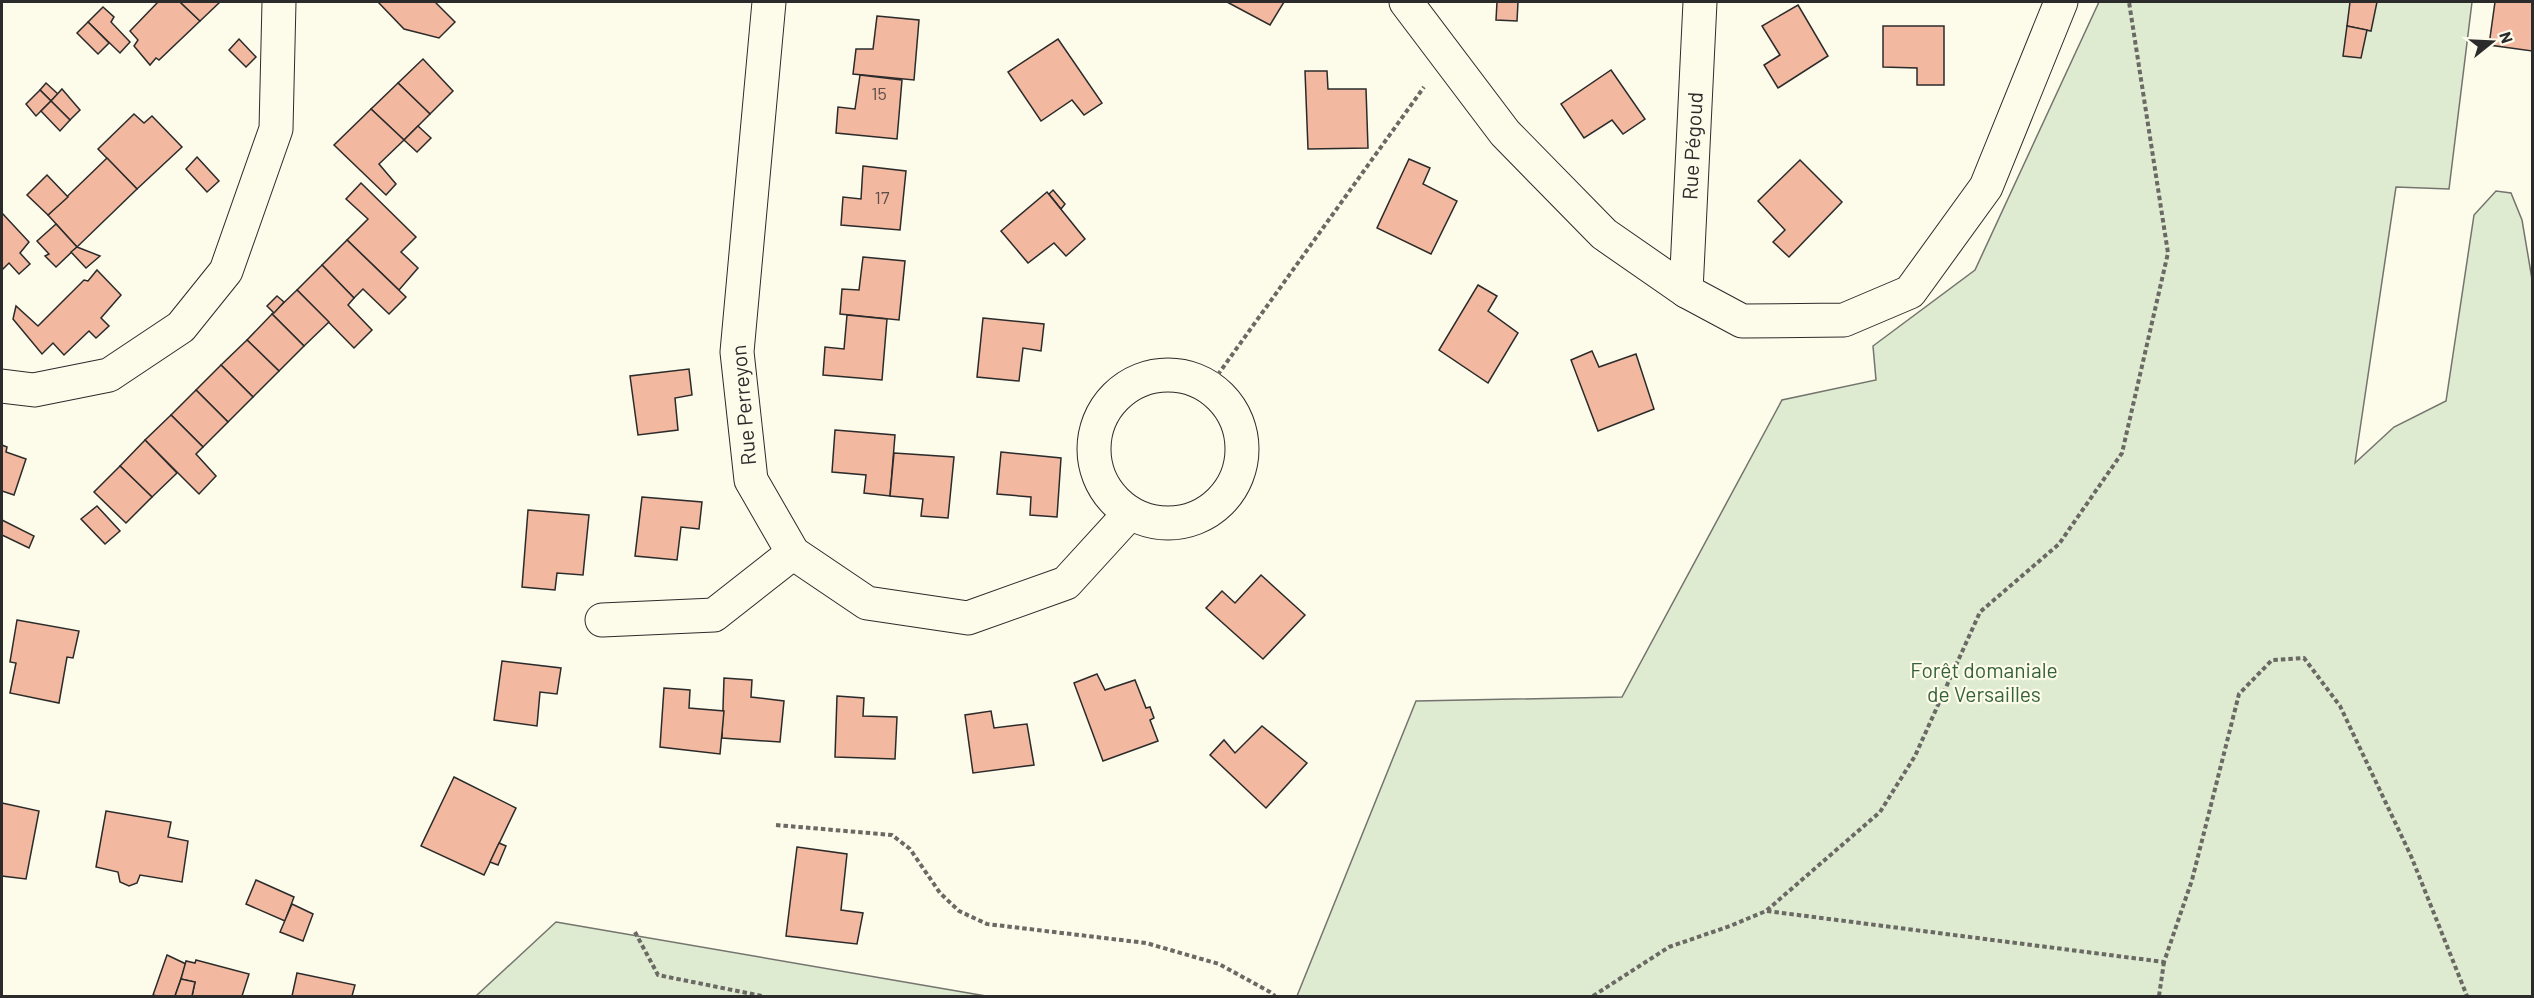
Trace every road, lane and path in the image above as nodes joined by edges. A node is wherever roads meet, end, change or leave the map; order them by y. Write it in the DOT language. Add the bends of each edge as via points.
graph roads {
  1 [pos="279,2"];
  2 [pos="769,2"];
  3 [pos="1406,2"];
  4 [pos="1700,2"];
  5 [pos="2061,2"];
  6 [pos="2129,2"];
  7 [pos="1446,55"];
  8 [pos="1686,291"];
  9 [pos="2,386"];
  10 [pos="1209,387"];
  11 [pos="1129,514"];
  12 [pos="793,553"];
  13 [pos="602,620"];
  14 [pos="776,825"];
  15 [pos="1766,911"];
  16 [pos="635,932"];
  17 [pos="2164,962"];
  18 [pos="762,996"];
  19 [pos="1275,996"];
  20 [pos="1593,996"];
  21 [pos="2160,996"];
  22 [pos="2467,996"];
  1 -- 9 [label="street" via="276,129 226,271 181,327 109,375 34,390"];
  2 -- 12 [label="street, Rue Perreyon" via="737,352 751,480"];
  3 -- 7 [label="street"];
  4 -- 8 [label="street, Rue Pégoud"];
  5 -- 8 [label="street" via="1986,187 1910,292 1844,320 1742,321"];
  6 -- 15 [label="path" via="2168,253 2122,453 2059,544 1980,612 1915,756 1880,812"];
  7 -- 8 [label="street" via="1505,133 1604,234"];
  7 -- 10 [label="path"];
  10 -- 11 [label="street" via="1228,404 1240,427 1244,453 1238,478 1224,500 1204,516 1179,524 1154,523"];
  10 -- 11 [label="street" via="1187,377 1164,374 1141,380 1121,392 1105,409 1095,431 1094,455 1099,478"];
  11 -- 12 [label="street, Rue Perreyon" via="1066,583 968,618 867,603"];
  12 -- 13 [label="street" via="714,615"];
  14 -- 19 [label="path" via="891,835 910,849 940,893 958,911 987,924 1146,943 1219,964"];
  15 -- 17 [label="path"];
  15 -- 20 [label="path" via="1668,947"];
  16 -- 18 [label="path" via="658,975"];
  17 -- 21 [label="path"];
  17 -- 22 [label="path" via="2192,880 2239,694 2272,660 2304,658 2340,706 2411,856"];
}
